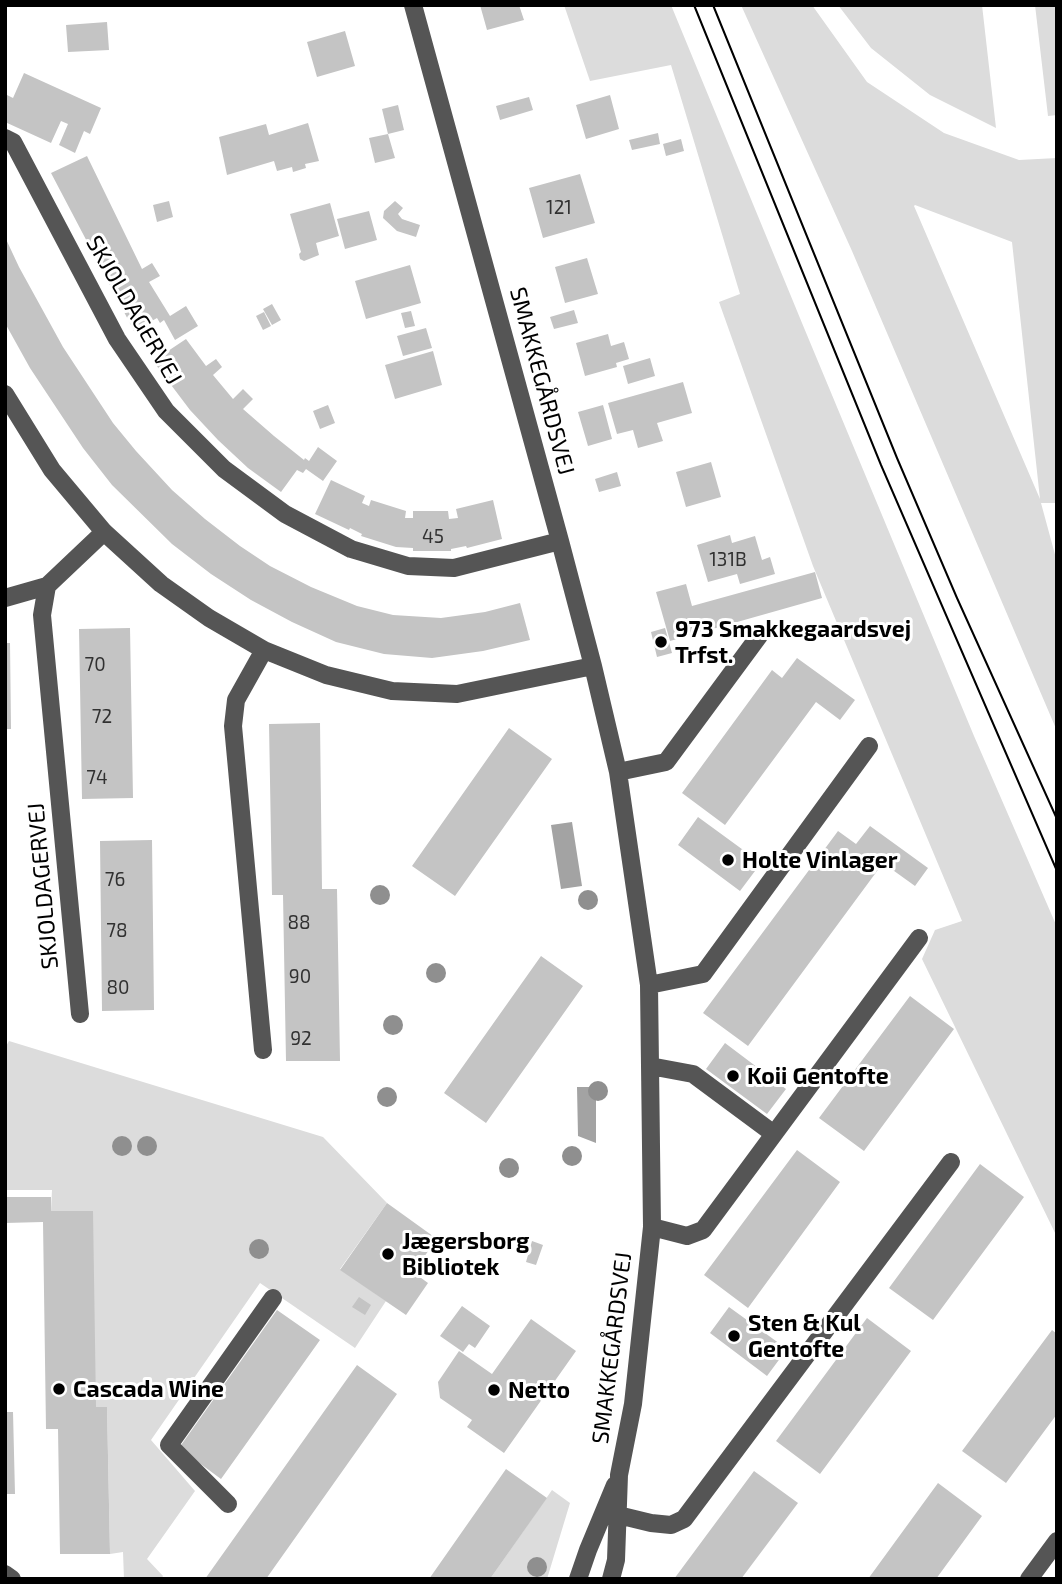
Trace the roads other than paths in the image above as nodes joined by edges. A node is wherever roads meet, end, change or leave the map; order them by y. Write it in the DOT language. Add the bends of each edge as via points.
graph roads {
  1 [pos="413,5"];
  2 [pos="5,138"];
  3 [pos="5,394"];
  4 [pos="104,532"];
  5 [pos="560,541"];
  6 [pos="47,586"];
  7 [pos="5,598"];
  8 [pos="759,636"];
  9 [pos="264,650"];
  10 [pos="593,666"];
  11 [pos="869,746"];
  12 [pos="618,772"];
  13 [pos="919,938"];
  14 [pos="649,985"];
  15 [pos="80,1013"];
  16 [pos="263,1049"];
  17 [pos="650,1066"];
  18 [pos="774,1134"];
  19 [pos="951,1162"];
  20 [pos="652,1227"];
  21 [pos="273,1298"];
  22 [pos="620,1475"];
  23 [pos="228,1504"];
  24 [pos="618,1515"];
  25 [pos="1057,1541"];
  26 [pos="5,1574"];
  27 [pos="12,1579"];
  28 [pos="578,1579"];
  29 [pos="611,1579"];
  30 [pos="1029,1579"];
  1 -- 5 [label="street, SMAKKEGÅRDSVEJ"];
  2 -- 5 [label="street, SKJOLDAGERVEJ" via="13,142 117,338 166,411 224,469 285,514 351,549 408,566 454,568"];
  3 -- 4 [label="street" via="52,470"];
  4 -- 6 [label="street"];
  4 -- 9 [label="street" via="161,584"];
  5 -- 10 [label="street, SMAKKEGÅRDSVEJ"];
  6 -- 7 [label="street"];
  6 -- 15 [label="street, SKJOLDAGERVEJ" via="43,615"];
  8 -- 12 [label="street" via="666,762"];
  9 -- 10 [label="street" via="326,675 392,691 457,694"];
  9 -- 16 [label="street" via="236,700 233,726"];
  10 -- 12 [label="street, SMAKKEGÅRDSVEJ"];
  11 -- 14 [label="street" via="704,974"];
  12 -- 14 [label="street, SMAKKEGÅRDSVEJ"];
  13 -- 18 [label="street, SMAKKEGÅRDSVEJ"];
  14 -- 17 [label="street, SMAKKEGÅRDSVEJ"];
  17 -- 18 [label="street" via="693,1074"];
  17 -- 20 [label="street, SMAKKEGÅRDSVEJ"];
  18 -- 20 [label="street, SMAKKEGÅRDSVEJ" via="704,1230 687,1236"];
  19 -- 24 [label="street" via="684,1519 671,1525"];
  20 -- 22 [label="street, SMAKKEGÅRDSVEJ" via="633,1404"];
  21 -- 23 [label="street" via="169,1445"];
  22 -- 24 [label="street, SMAKKEGÅRDSVEJ"];
  22 -- 28 [label="street, SMAKKEGÅRDSVEJ"];
  24 -- 29 [label="street, SMAKKEGÅRDSVEJ"];
  25 -- 30 [label="street"];
  26 -- 27 [label="street"];
}
